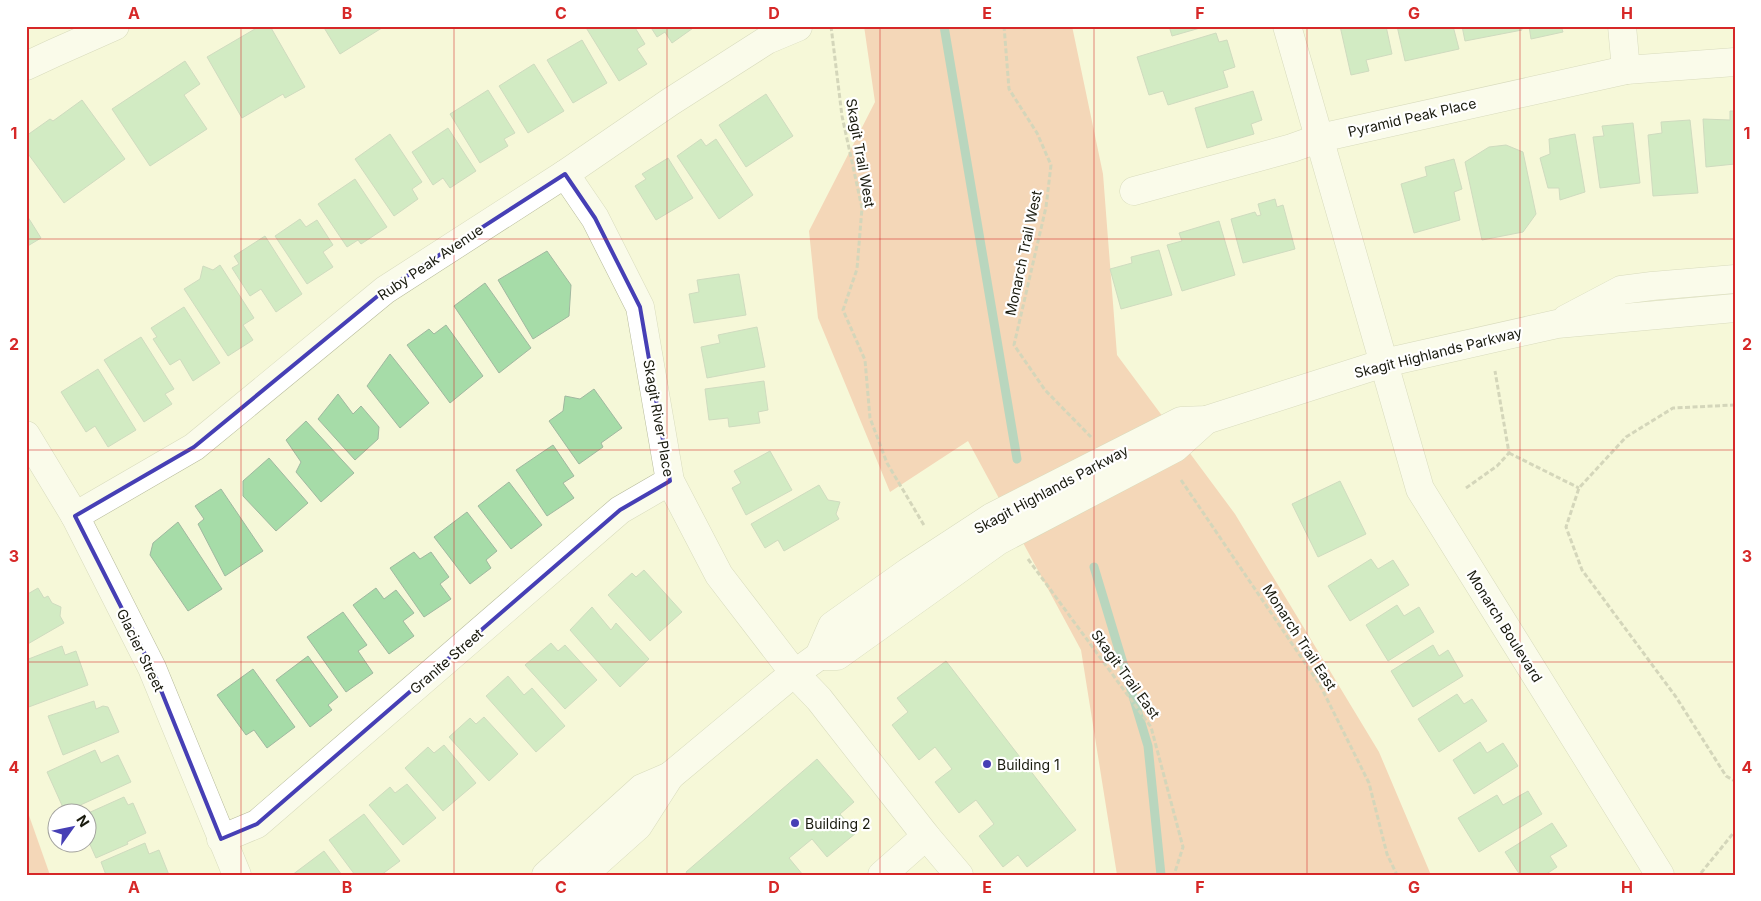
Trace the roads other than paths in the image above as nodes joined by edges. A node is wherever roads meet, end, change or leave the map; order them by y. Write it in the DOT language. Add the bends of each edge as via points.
graph roads {
  1 [pos="115,26"];
  2 [pos="1287,26"];
  3 [pos="1622,26"];
  4 [pos="798,28"];
  5 [pos="1735,62"];
  6 [pos="26,66"];
  7 [pos="1626,70"];
  8 [pos="1320,138"];
  9 [pos="565,174"];
  10 [pos="1134,191"];
  11 [pos="1735,279"];
  12 [pos="1735,308"];
  13 [pos="1557,324"];
  14 [pos="1384,363"];
  15 [pos="26,435"];
  16 [pos="670,481"];
  17 [pos="75,516"];
  18 [pos="795,674"];
  19 [pos="670,776"];
  20 [pos="926,836"];
  21 [pos="221,839"];
  22 [pos="237,875"];
  23 [pos="546,875"];
  24 [pos="583,875"];
  25 [pos="882,875"];
  26 [pos="959,875"];
  27 [pos="1660,875"];
  1 -- 6 [label="street"];
  2 -- 8 [label="street"];
  3 -- 7 [label="street"];
  4 -- 9 [label="street, Ruby Peak Avenue" via="767,40"];
  5 -- 7 [label="street, Pyramid Peak Place"];
  7 -- 8 [label="street, Pyramid Peak Place"];
  8 -- 10 [label="street, Pyramid Peak Place"];
  8 -- 14 [label="street"];
  9 -- 16 [label="street, Skagit River Place" via="596,218 640,307"];
  9 -- 17 [label="street, Ruby Peak Avenue" via="385,290 194,447"];
  11 -- 13 [label="street, Skagit Highlands Parkway" via="1621,290"];
  12 -- 13 [label="street, Skagit Highlands Parkway"];
  13 -- 14 [label="street, Skagit Highlands Parkway"];
  14 -- 18 [label="street, Skagit Highlands Parkway" via="1206,420 1175,448 998,541 837,656 819,656"];
  14 -- 27 [label="street, Monarch Boulevard" via="1420,489"];
  15 -- 17 [label="street, Glacier Street"];
  16 -- 18 [label="street, Skagit River Place" via="719,575"];
  16 -- 21 [label="street, Granite Street" via="620,510 257,824"];
  17 -- 21 [label="street, Glacier Street" via="152,668"];
  18 -- 19 [label="street, Skagit Highlands Parkway"];
  18 -- 20 [label="street, Skagit River Place"];
  19 -- 23 [label="street, Skagit Highlands Parkway" via="642,788"];
  19 -- 24 [label="street, Skagit Highlands Parkway" via="638,826"];
  20 -- 25 [label="street"];
  20 -- 26 [label="street, Skagit River Place"];
  21 -- 22 [label="street, Glacier Street"];
}
